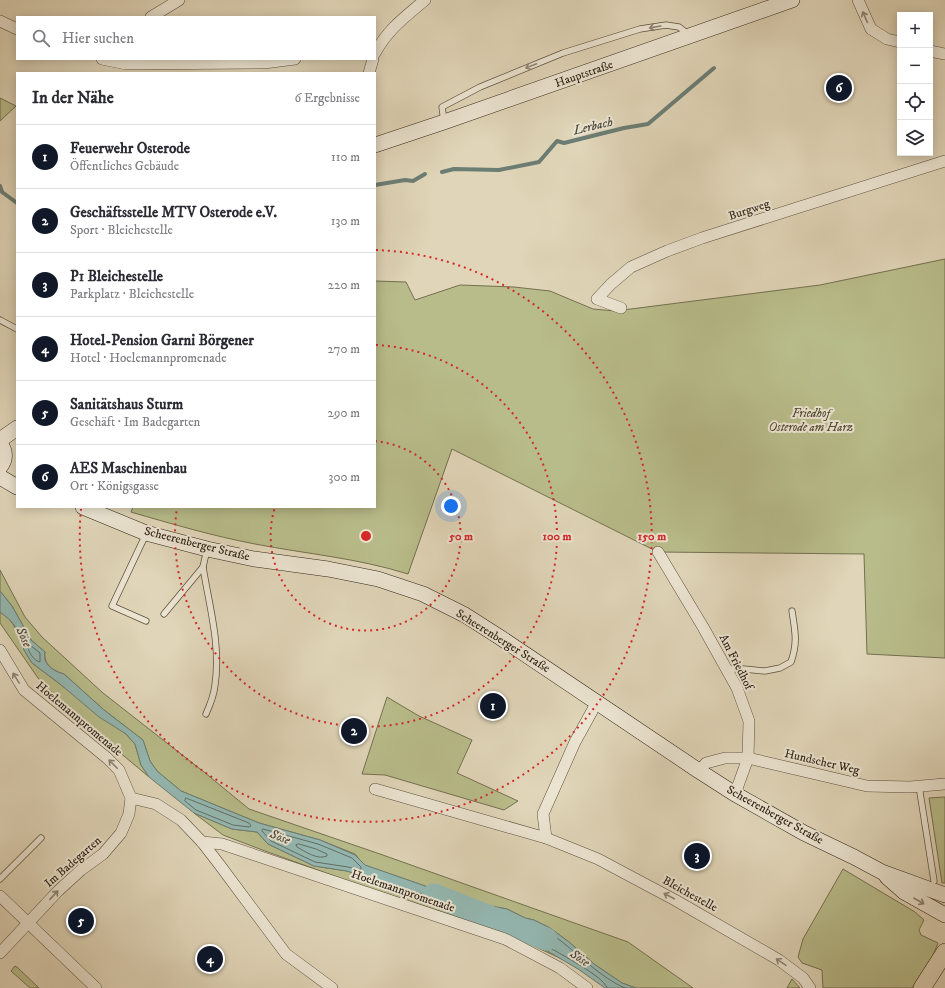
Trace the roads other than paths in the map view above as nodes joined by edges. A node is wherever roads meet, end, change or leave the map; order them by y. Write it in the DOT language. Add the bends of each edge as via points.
graph roads {
  1 [pos="179,0"];
  2 [pos="425,0"];
  3 [pos="792,0"];
  4 [pos="858,0"];
  5 [pos="153,16"];
  6 [pos="0,21"];
  7 [pos="16,29"];
  8 [pos="690,36"];
  9 [pos="897,41"];
  10 [pos="376,51"];
  11 [pos="933,52"];
  12 [pos="945,54"];
  13 [pos="108,60"];
  14 [pos="287,60"];
  15 [pos="373,60"];
  16 [pos="370,72"];
  17 [pos="444,122"];
  18 [pos="376,145"];
  19 [pos="945,161"];
  20 [pos="621,308"];
  21 [pos="0,320"];
  22 [pos="16,328"];
  23 [pos="16,429"];
  24 [pos="0,440"];
  25 [pos="0,444"];
  26 [pos="1,470"];
  27 [pos="16,476"];
  28 [pos="16,486"];
  29 [pos="85,508"];
  30 [pos="146,533"];
  31 [pos="207,549"];
  32 [pos="658,552"];
  33 [pos="203,566"];
  34 [pos="792,611"];
  35 [pos="164,614"];
  36 [pos="146,621"];
  37 [pos="0,650"];
  38 [pos="727,669"];
  39 [pos="597,702"];
  40 [pos="206,714"];
  41 [pos="748,758"];
  42 [pos="699,771"];
  43 [pos="945,784"];
  44 [pos="920,786"];
  45 [pos="375,789"];
  46 [pos="735,794"];
  47 [pos="131,798"];
  48 [pos="41,838"];
  49 [pos="546,838"];
  50 [pos="202,842"];
  51 [pos="882,872"];
  52 [pos="0,879"];
  53 [pos="934,881"];
  54 [pos="945,895"];
  55 [pos="0,896"];
  56 [pos="945,915"];
  57 [pos="28,924"];
  58 [pos="945,952"];
  59 [pos="0,953"];
  60 [pos="96,988"];
  61 [pos="332,988"];
  62 [pos="587,988"];
  63 [pos="810,988"];
  64 [pos="922,988"];
  1 -- 5 [label="street"];
  2 -- 10 [label="street" via="387,33"];
  3 -- 8 [label="main road, Hauptstraße"];
  9 -- 4 [label="street, one-way" via="887,39 870,29"];
  6 -- 7 [label="street"];
  8 -- 17 [label="main road, Hauptstraße"];
  8 -- 17 [label="lane, one-way" via="679,27 666,25 640,30 563,54 480,87 442,107"];
  11 -- 12 [label="street"];
  13 -- 14 [label="street" via="126,64 264,63"];
  15 -- 16 [label="street"];
  17 -- 18 [label="main road, Hauptstraße"];
  19 -- 20 [label="street, Burgweg" via="702,238 631,267 597,299"];
  21 -- 22 [label="lane"];
  23 -- 24 [label="main road"];
  25 -- 26 [label="main road" via="5,453"];
  26 -- 27 [label="main road"];
  26 -- 28 [label="main road"];
  29 -- 30 [label="main road, Scheerenberger Straße"];
  30 -- 31 [label="main road, Scheerenberger Straße"];
  30 -- 36 [label="lane" via="112,606"];
  31 -- 33 [label="lane"];
  31 -- 39 [label="main road, Scheerenberger Straße" via="254,559 335,570 378,579 423,594 465,615"];
  32 -- 38 [label="street, Am Friedhof"];
  33 -- 35 [label="lane"];
  33 -- 40 [label="lane" via="216,648 215,686"];
  34 -- 38 [label="lane" via="796,632 791,662 780,668 765,671"];
  47 -- 37 [label="street, Hoelemannpromenade, one-way" via="119,770 24,690"];
  38 -- 41 [label="street, Am Friedhof" via="749,721"];
  39 -- 42 [label="main road, Scheerenberger Straße"];
  39 -- 49 [label="street" via="543,814"];
  41 -- 42 [label="street, Hundscher Weg" via="725,758 706,763"];
  41 -- 44 [label="street, Hundscher Weg" via="867,786"];
  41 -- 46 [label="street, Am Friedhof"];
  42 -- 46 [label="main road, Scheerenberger Straße"];
  43 -- 44 [label="street, Hundscher Weg"];
  44 -- 53 [label="lane"];
  45 -- 49 [label="street, Bleichestelle"];
  46 -- 51 [label="main road, Scheerenberger Straße" via="804,833"];
  47 -- 50 [label="street" via="156,804 167,810 181,820"];
  57 -- 47 [label="street, Im Badegarten, one-way" via="71,878 113,844 129,814"];
  48 -- 52 [label="lane"];
  63 -- 49 [label="street, Bleichestelle, one-way" via="803,978 779,960 675,900 598,859"];
  50 -- 61 [label="street" via="286,954"];
  50 -- 62 [label="street, Hoelemannpromenade" via="222,844 505,939 560,968"];
  51 -- 54 [label="main road, Scheerenberger Straße"];
  51 -- 56 [label="main road, Scheerenberger Straße, one-way" via="904,892"];
  55 -- 57 [label="street"];
  57 -- 59 [label="street, Im Badegarten"];
  57 -- 60 [label="street"];
  58 -- 64 [label="main road"];
}
